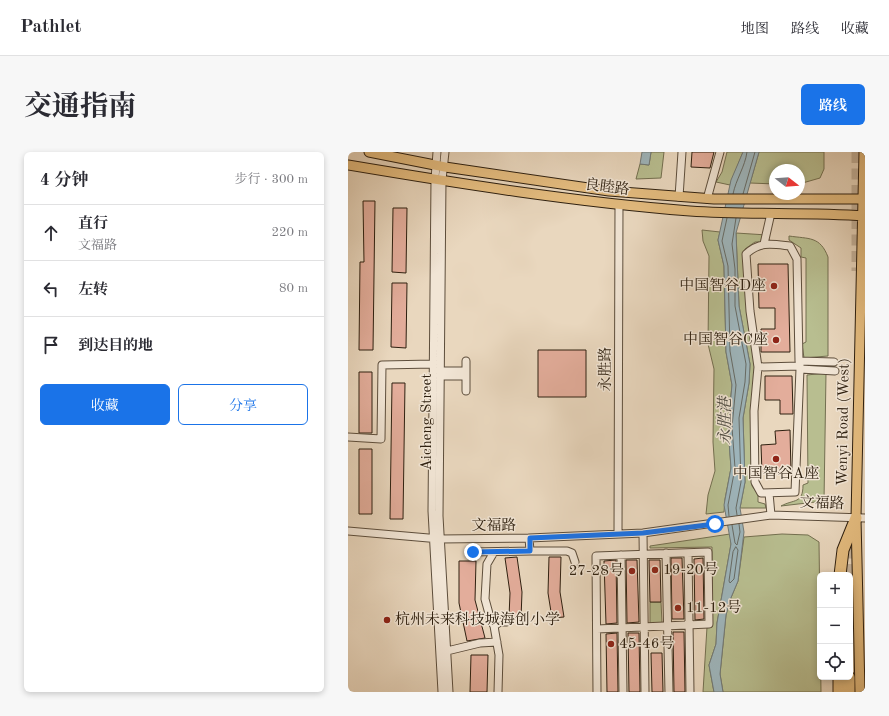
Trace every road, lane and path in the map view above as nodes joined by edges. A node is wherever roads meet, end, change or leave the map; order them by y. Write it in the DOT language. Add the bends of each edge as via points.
graph roads {
  1 [pos="369,152"];
  2 [pos="437,152"];
  3 [pos="445,152"];
  4 [pos="682,152"];
  5 [pos="720,152"];
  6 [pos="864,152"];
  7 [pos="348,165"];
  8 [pos="440,166"];
  9 [pos="438,180"];
  10 [pos="679,197"];
  11 [pos="710,199"];
  12 [pos="863,200"];
  13 [pos="620,204"];
  14 [pos="771,213"];
  15 [pos="863,216"];
  16 [pos="764,244"];
  17 [pos="466,361"];
  18 [pos="834,362"];
  19 [pos="434,364"];
  20 [pos="800,365"];
  21 [pos="758,368"];
  22 [pos="835,371"];
  23 [pos="466,373"];
  24 [pos="440,374"];
  25 [pos="466,391"];
  26 [pos="348,436"];
  27 [pos="769,493"];
  28 [pos="771,515"];
  29 [pos="861,518"];
  30 [pos="348,531"];
  31 [pos="643,533"];
  32 [pos="618,534"];
  33 [pos="530,538"];
  34 [pos="437,539"];
  35 [pos="530,551"];
  36 [pos="473,552"];
  37 [pos="494,552"];
  38 [pos="688,553"];
  39 [pos="642,554"];
  40 [pos="666,554"];
  41 [pos="621,555"];
  42 [pos="575,562"];
  43 [pos="840,572"];
  44 [pos="507,622"];
  45 [pos="689,625"];
  46 [pos="494,626"];
  47 [pos="668,626"];
  48 [pos="644,627"];
  49 [pos="622,628"];
  50 [pos="597,629"];
  51 [pos="497,642"];
  52 [pos="446,651"];
  53 [pos="839,680"];
  54 [pos="849,680"];
  55 [pos="442,692"];
  56 [pos="449,692"];
  57 [pos="498,692"];
  58 [pos="598,692"];
  59 [pos="623,692"];
  60 [pos="645,692"];
  61 [pos="669,692"];
  62 [pos="690,692"];
  63 [pos="840,692"];
  64 [pos="849,692"];
  65 [pos="860,692"];
  1 -- 8 [label="main road, 良睦路"];
  2 -- 8 [label="street, Aicheng Street"];
  3 -- 8 [label="street, Aicheng Street"];
  4 -- 10 [label="street"];
  5 -- 11 [label="street"];
  6 -- 12 [label="main road, Wenyi Road (West)"];
  7 -- 9 [label="main road, 良睦路"];
  8 -- 9 [label="street, Aicheng Street"];
  8 -- 10 [label="main road, 良睦路" via="609,191"];
  9 -- 13 [label="main road, 良睦路"];
  9 -- 19 [label="street, Aicheng Street"];
  9 -- 24 [label="street, Aicheng Street"];
  10 -- 11 [label="main road, 良睦路"];
  11 -- 12 [label="main road, 良睦路"];
  12 -- 15 [label="main road, Wenyi Road (West)"];
  13 -- 14 [label="main road, 良睦路" via="710,212"];
  13 -- 32 [label="street, 永胜路"];
  14 -- 15 [label="main road, 良睦路"];
  14 -- 16 [label="street"];
  15 -- 29 [label="main road, Wenyi Road (West)"];
  16 -- 20 [label="street" via="790,246 797,259"];
  16 -- 21 [label="street" via="755,246 746,254"];
  17 -- 23 [label="street"];
  18 -- 20 [label="street"];
  19 -- 26 [label="street" via="382,365 382,439"];
  19 -- 34 [label="street, Aicheng Street"];
  20 -- 21 [label="street"];
  20 -- 22 [label="street"];
  20 -- 27 [label="street" via="796,492"];
  21 -- 27 [label="street" via="754,412 755,482 761,493"];
  23 -- 24 [label="street"];
  23 -- 25 [label="street"];
  24 -- 34 [label="street, Aicheng Street"];
  27 -- 28 [label="street"];
  28 -- 29 [label="street, 文福路"];
  28 -- 31 [label="street, 文福路"];
  29 -- 43 [label="highway" via="844,550"];
  29 -- 65 [label="main road, Wenyi Road (West)"];
  30 -- 34 [label="street, 文福路"];
  31 -- 32 [label="street, 文福路"];
  31 -- 39 [label="street"];
  32 -- 33 [label="street, 文福路"];
  33 -- 34 [label="street, 文福路"];
  33 -- 35 [label="street"];
  34 -- 52 [label="street, Aicheng Street"];
  34 -- 55 [label="street, Aicheng Street"];
  35 -- 37 [label="street"];
  35 -- 42 [label="street" via="567,551 572,553"];
  36 -- 37 [label="street"];
  37 -- 46 [label="street" via="487,564 485,579 485,599"];
  38 -- 40 [label="street"];
  38 -- 45 [label="street"];
  38 -- 45 [label="street" via="708,552 709,624"];
  39 -- 40 [label="street"];
  39 -- 41 [label="street"];
  39 -- 48 [label="street"];
  40 -- 47 [label="street"];
  41 -- 49 [label="street"];
  41 -- 50 [label="street" via="596,556"];
  44 -- 46 [label="street" via="500,622"];
  45 -- 47 [label="street"];
  45 -- 62 [label="street"];
  46 -- 51 [label="street"];
  47 -- 48 [label="street"];
  47 -- 61 [label="street"];
  48 -- 49 [label="street"];
  48 -- 60 [label="street"];
  49 -- 50 [label="street"];
  49 -- 59 [label="street"];
  50 -- 58 [label="street"];
  51 -- 52 [label="street"];
  51 -- 57 [label="street"];
  52 -- 56 [label="street, Aicheng Street"];
  53 -- 63 [label="highway"];
  54 -- 64 [label="highway"];
}
